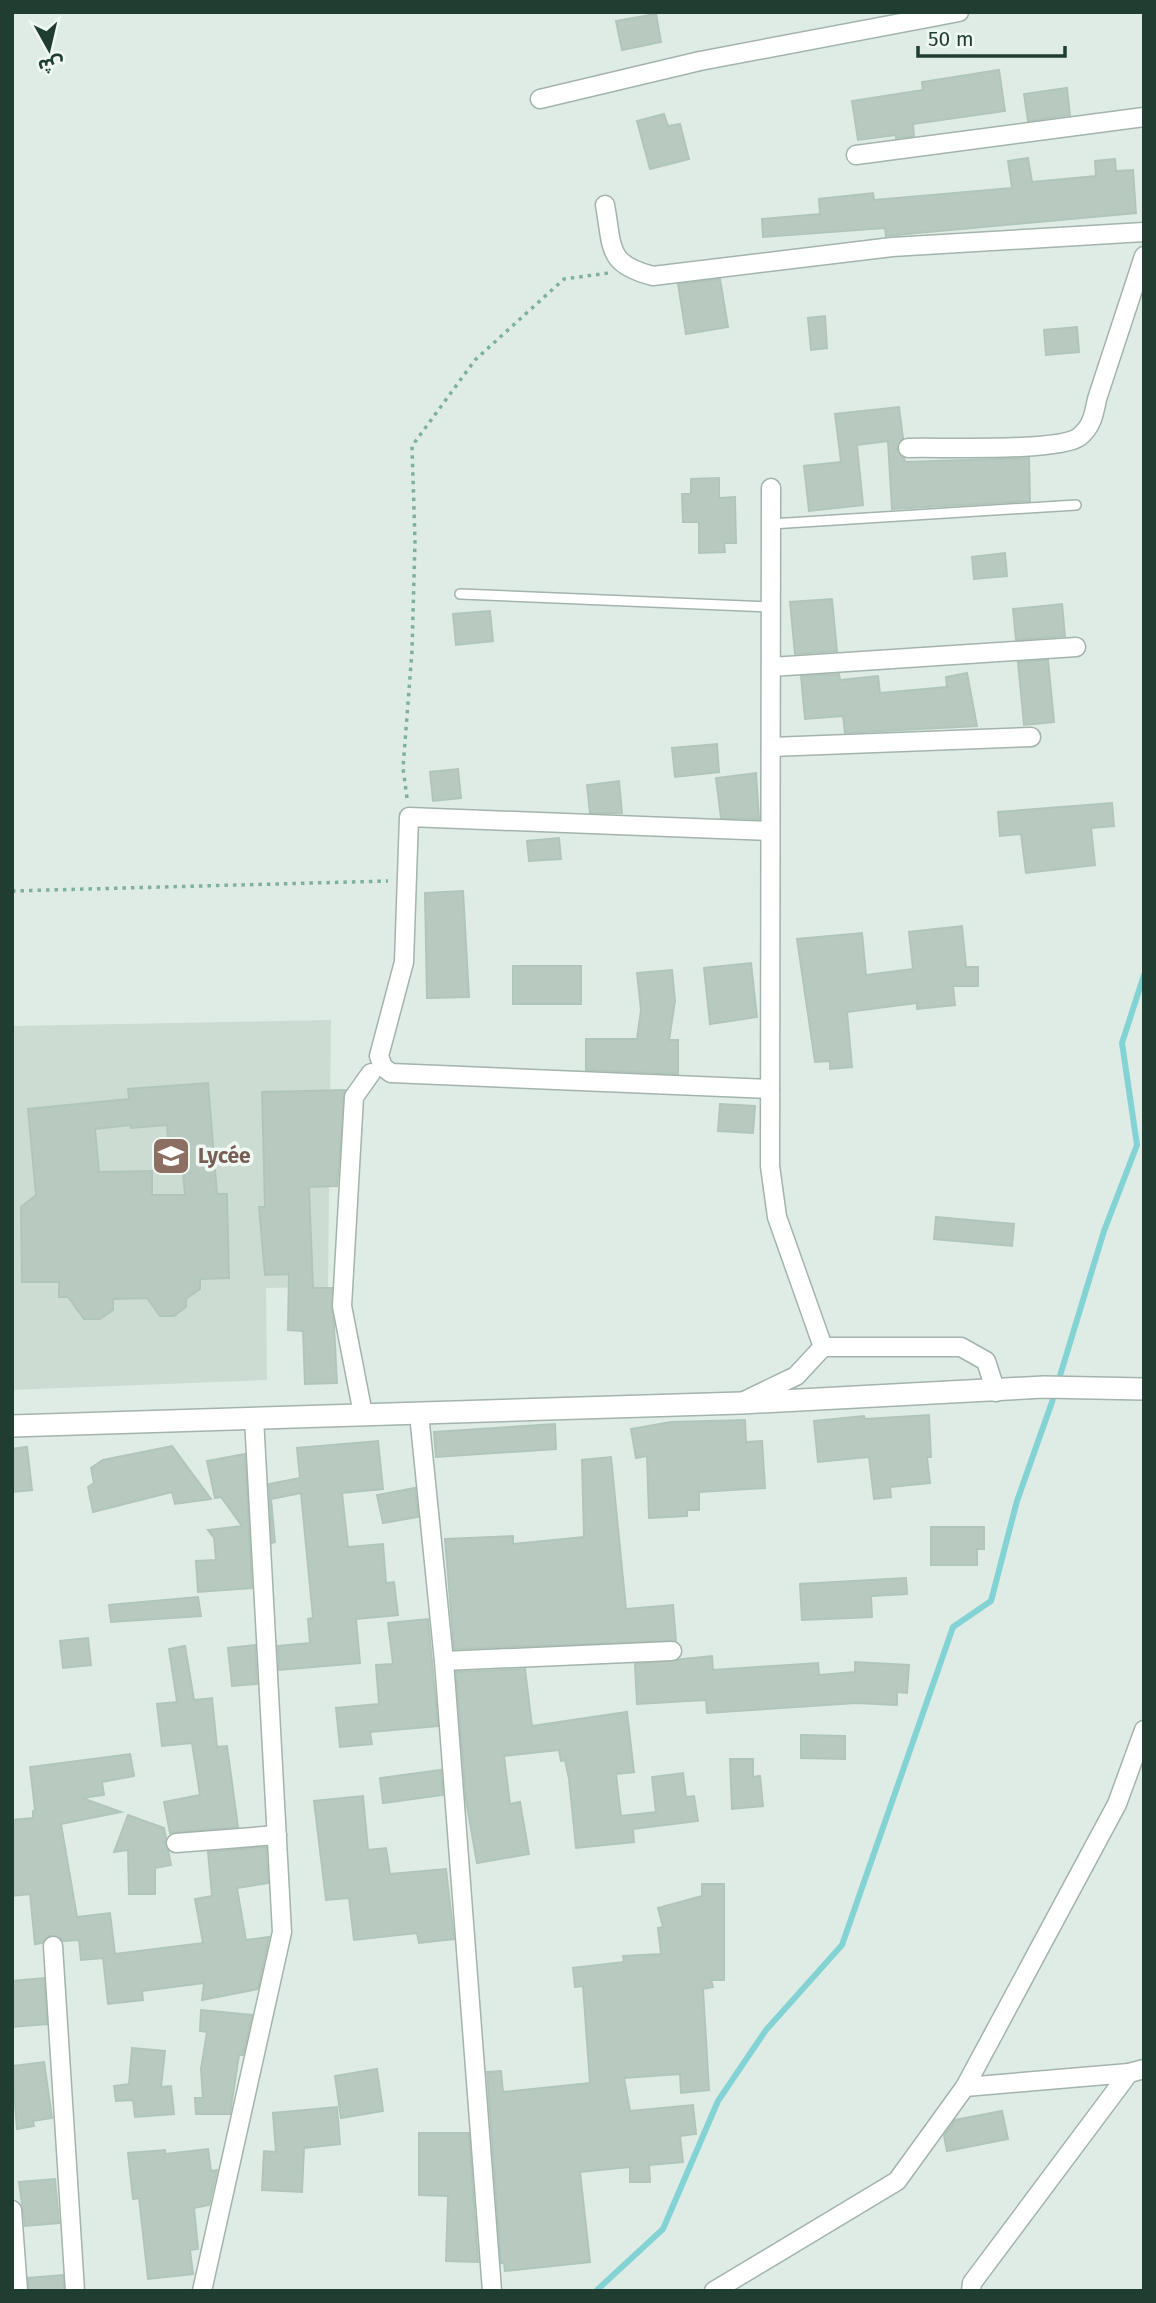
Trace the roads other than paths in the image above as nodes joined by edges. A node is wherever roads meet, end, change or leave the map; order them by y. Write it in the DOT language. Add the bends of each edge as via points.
graph roads {
  1 [pos="959,12"];
  2 [pos="540,99"];
  3 [pos="1144,117"];
  4 [pos="856,155"];
  5 [pos="605,205"];
  6 [pos="1144,232"];
  7 [pos="1144,256"];
  8 [pos="908,447"];
  9 [pos="771,488"];
  10 [pos="1076,505"];
  11 [pos="771,524"];
  12 [pos="460,594"];
  13 [pos="771,607"];
  14 [pos="1076,647"];
  15 [pos="771,667"];
  16 [pos="1031,737"];
  17 [pos="771,747"];
  18 [pos="771,831"];
  19 [pos="371,1073"];
  20 [pos="770,1089"];
  21 [pos="823,1347"];
  22 [pos="1144,1389"];
  23 [pos="996,1392"];
  24 [pos="741,1403"];
  25 [pos="363,1414"];
  26 [pos="418,1414"];
  27 [pos="254,1418"];
  28 [pos="12,1426"];
  29 [pos="672,1651"];
  30 [pos="444,1661"];
  31 [pos="1144,1730"];
  32 [pos="277,1835"];
  33 [pos="176,1843"];
  34 [pos="53,1946"];
  35 [pos="1136,2071"];
  36 [pos="965,2087"];
  37 [pos="12,2210"];
  38 [pos="19,2291"];
  39 [pos="75,2291"];
  40 [pos="202,2291"];
  41 [pos="492,2291"];
  42 [pos="714,2291"];
  43 [pos="971,2291"];
  1 -- 2 [label="street" via="701,61"];
  3 -- 4 [label="street"];
  5 -- 6 [label="street" via="615,256 628,270 653,276 892,247"];
  7 -- 8 [label="street" via="1093,421 1078,438 1054,445"];
  9 -- 11 [label="street"];
  10 -- 11 [label="lane"];
  11 -- 13 [label="street"];
  12 -- 13 [label="lane"];
  13 -- 15 [label="street"];
  14 -- 15 [label="street"];
  15 -- 17 [label="street"];
  16 -- 17 [label="street"];
  17 -- 18 [label="street"];
  18 -- 20 [label="street"];
  18 -- 20 [label="street" via="409,817 404,962 379,1056 391,1073"];
  19 -- 25 [label="street" via="354,1097 342,1306"];
  20 -- 21 [label="street" via="770,1166 777,1216"];
  21 -- 23 [label="street" via="961,1347 986,1361"];
  21 -- 24 [label="street" via="796,1376"];
  22 -- 23 [label="street" via="1044,1387"];
  23 -- 24 [label="street"];
  24 -- 26 [label="street"];
  25 -- 26 [label="street"];
  25 -- 27 [label="street"];
  26 -- 30 [label="street"];
  27 -- 28 [label="street"];
  27 -- 32 [label="street"];
  29 -- 30 [label="street"];
  30 -- 41 [label="street"];
  31 -- 36 [label="street" via="1117,1804"];
  32 -- 33 [label="street"];
  32 -- 40 [label="street" via="282,1932"];
  34 -- 39 [label="street"];
  35 -- 36 [label="street"];
  35 -- 43 [label="street" via="972,2283"];
  36 -- 42 [label="street" via="897,2181"];
  37 -- 38 [label="street"];
}
